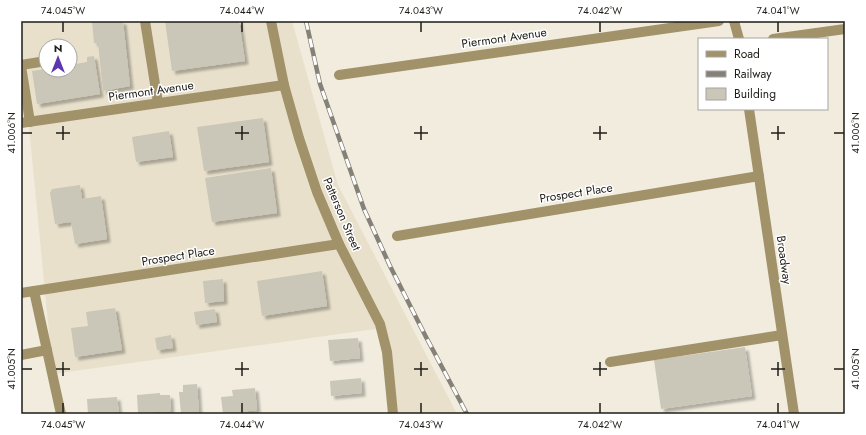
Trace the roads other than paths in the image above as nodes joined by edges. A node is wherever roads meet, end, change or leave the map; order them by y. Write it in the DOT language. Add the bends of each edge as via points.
graph roads {
  1 [pos="145,21"];
  2 [pos="271,21"];
  3 [pos="719,21"];
  4 [pos="734,21"];
  5 [pos="845,29"];
  6 [pos="739,38"];
  7 [pos="780,38"];
  8 [pos="38,62"];
  9 [pos="21,65"];
  10 [pos="340,75"];
  11 [pos="284,85"];
  12 [pos="158,103"];
  13 [pos="749,110"];
  14 [pos="26,123"];
  15 [pos="759,176"];
  16 [pos="397,236"];
  17 [pos="339,244"];
  18 [pos="34,291"];
  19 [pos="21,293"];
  20 [pos="782,335"];
  21 [pos="47,350"];
  22 [pos="21,355"];
  23 [pos="610,362"];
  24 [pos="61,414"];
  25 [pos="392,414"];
  26 [pos="794,414"];
  1 -- 12 [label="street"];
  2 -- 11 [label="street, Patterson Street"];
  3 -- 10 [label="street, Piermont Avenue"];
  4 -- 6 [label="street"];
  5 -- 7 [label="street"];
  8 -- 9 [label="street"];
  9 -- 14 [label="street"];
  11 -- 12 [label="street, Piermont Avenue"];
  11 -- 17 [label="street, Patterson Street" via="317,192"];
  12 -- 14 [label="street, Piermont Avenue"];
  13 -- 15 [label="street, Broadway"];
  15 -- 16 [label="street, Prospect Place"];
  15 -- 20 [label="street, Broadway"];
  17 -- 18 [label="street, Prospect Place"];
  17 -- 25 [label="street, Patterson Street" via="380,324 386,352"];
  18 -- 19 [label="street, Prospect Place"];
  18 -- 21 [label="street"];
  20 -- 23 [label="street"];
  20 -- 26 [label="street, Broadway"];
  21 -- 22 [label="street"];
  21 -- 24 [label="street"];
}
